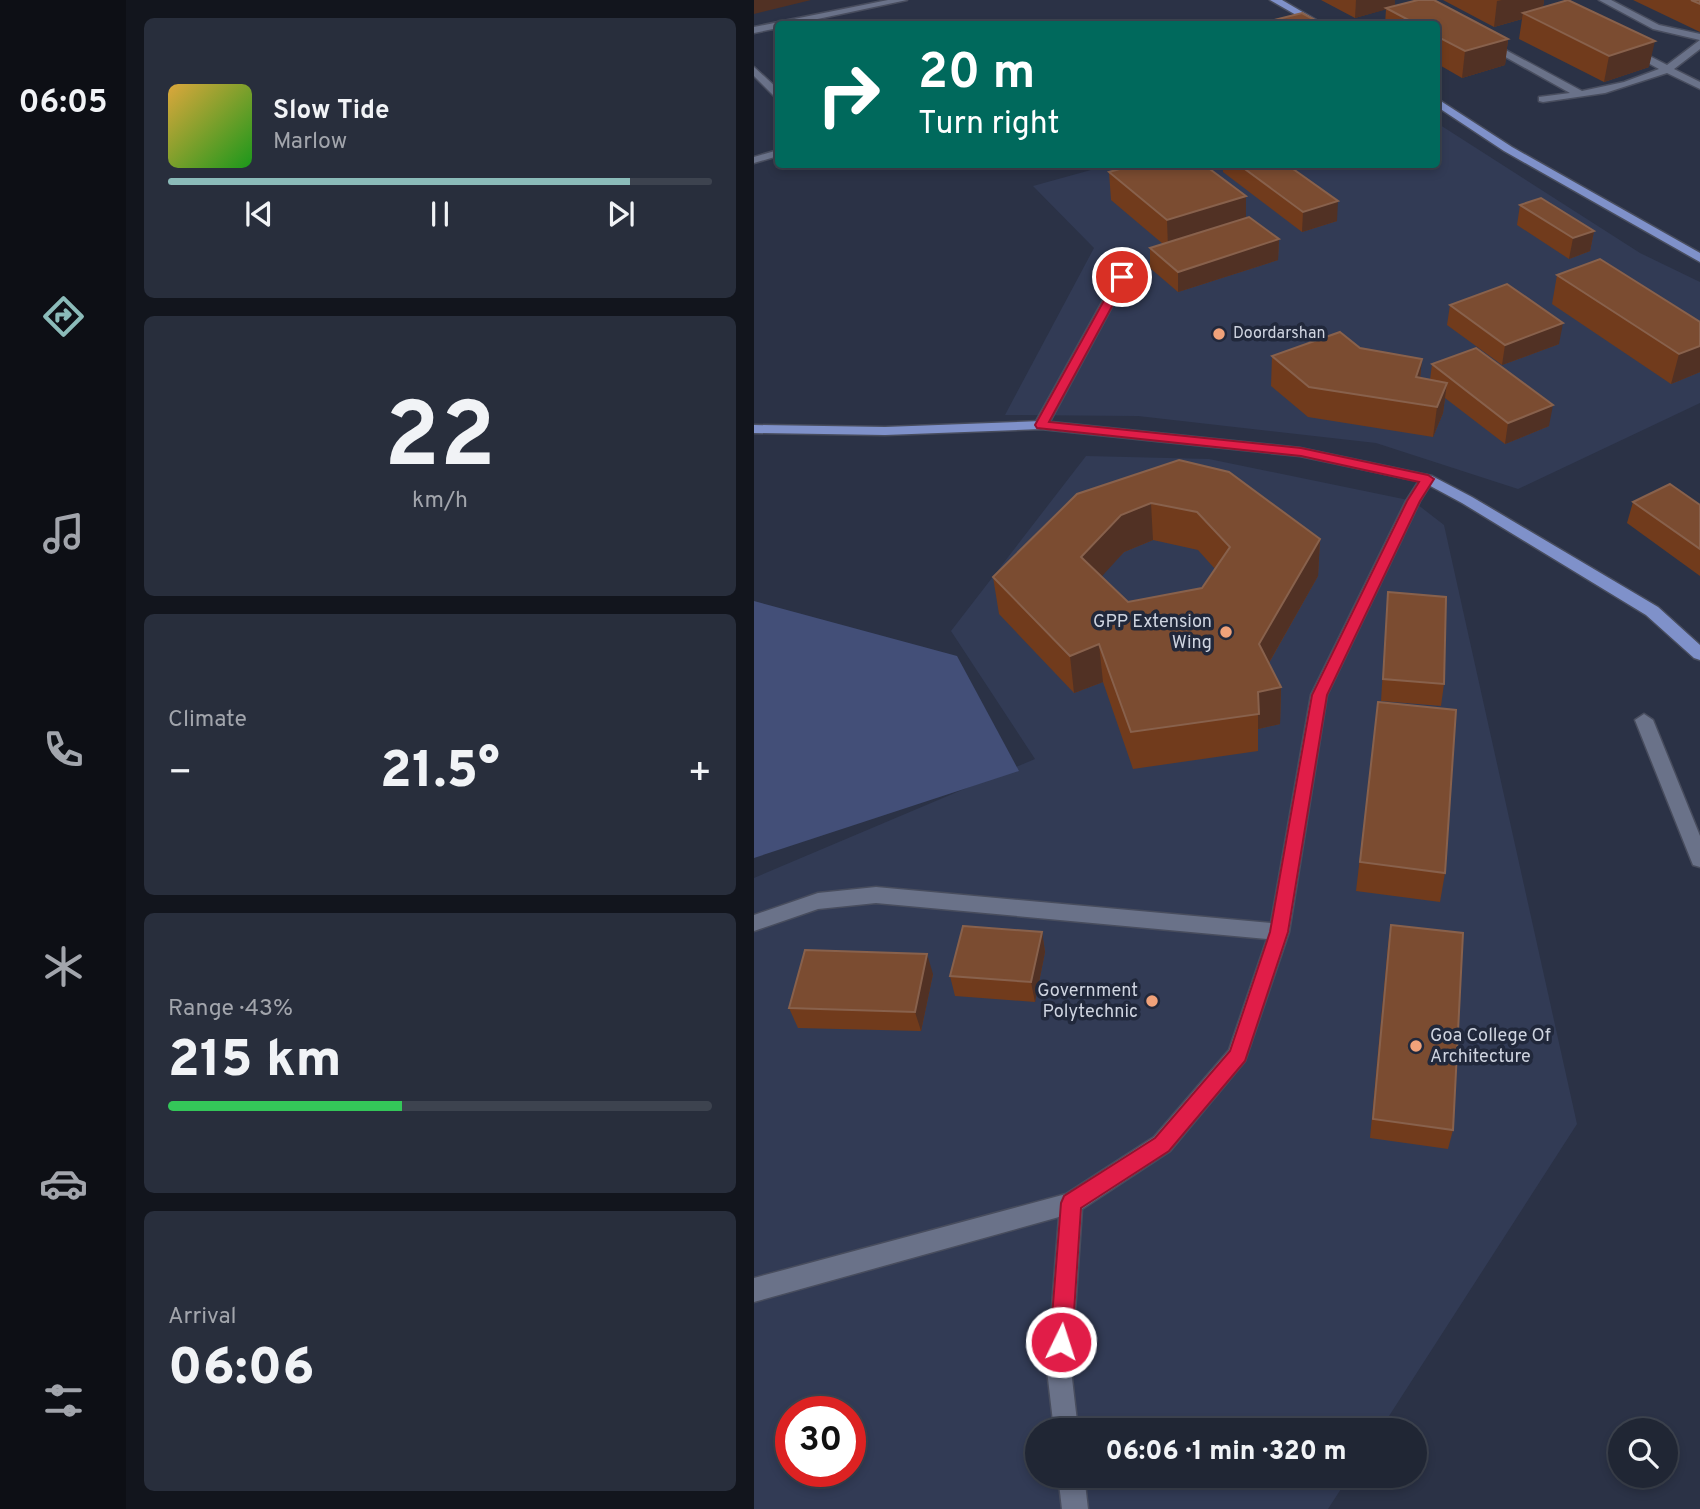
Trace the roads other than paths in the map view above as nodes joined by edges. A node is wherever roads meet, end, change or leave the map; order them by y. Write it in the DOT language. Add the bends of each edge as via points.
graph roads {
  1 [pos="902,0"];
  2 [pos="1275,0"];
  3 [pos="1604,0"];
  4 [pos="1306,18"];
  5 [pos="800,21"];
  6 [pos="1292,21"];
  7 [pos="1312,21"];
  8 [pos="775,26"];
  9 [pos="754,30"];
  10 [pos="1700,37"];
  11 [pos="1479,38"];
  12 [pos="1700,43"];
  13 [pos="1622,46"];
  14 [pos="1668,69"];
  15 [pos="754,70"];
  16 [pos="1700,86"];
  17 [pos="775,91"];
  18 [pos="1582,95"];
  19 [pos="1543,99"];
  20 [pos="1440,104"];
  21 [pos="775,154"];
  22 [pos="754,160"];
  23 [pos="1700,258"];
  24 [pos="1122,277"];
  25 [pos="1041,425"];
  26 [pos="754,429"];
  27 [pos="1428,479"];
  28 [pos="1700,654"];
  29 [pos="1644,720"];
  30 [pos="1700,860"];
  31 [pos="754,923"];
  32 [pos="1279,932"];
  33 [pos="1071,1203"];
  34 [pos="754,1290"];
  35 [pos="1065,1418"];
  36 [pos="1073,1488"];
  37 [pos="1075,1509"];
  1 -- 5 [label="street"];
  2 -- 4 [label="main road"];
  3 -- 10 [label="street" via="1656,27"];
  4 -- 6 [label="street"];
  4 -- 7 [label="main road"];
  8 -- 9 [label="street"];
  11 -- 18 [label="street"];
  12 -- 14 [label="street"];
  13 -- 14 [label="street"];
  14 -- 16 [label="street"];
  14 -- 18 [label="street"];
  15 -- 17 [label="street"];
  18 -- 19 [label="street"];
  20 -- 23 [label="main road" via="1508,149"];
  21 -- 22 [label="street"];
  24 -- 25 [label="street"];
  25 -- 26 [label="main road" via="885,431"];
  25 -- 27 [label="main road" via="1301,452"];
  27 -- 28 [label="main road" via="1652,611"];
  27 -- 32 [label="street" via="1319,695"];
  29 -- 30 [label="street"];
  31 -- 32 [label="street" via="818,901 876,895"];
  32 -- 33 [label="street" via="1238,1055 1162,1144"];
  33 -- 34 [label="street"];
  33 -- 35 [label="street" via="1059,1370"];
  36 -- 37 [label="street"];
}
